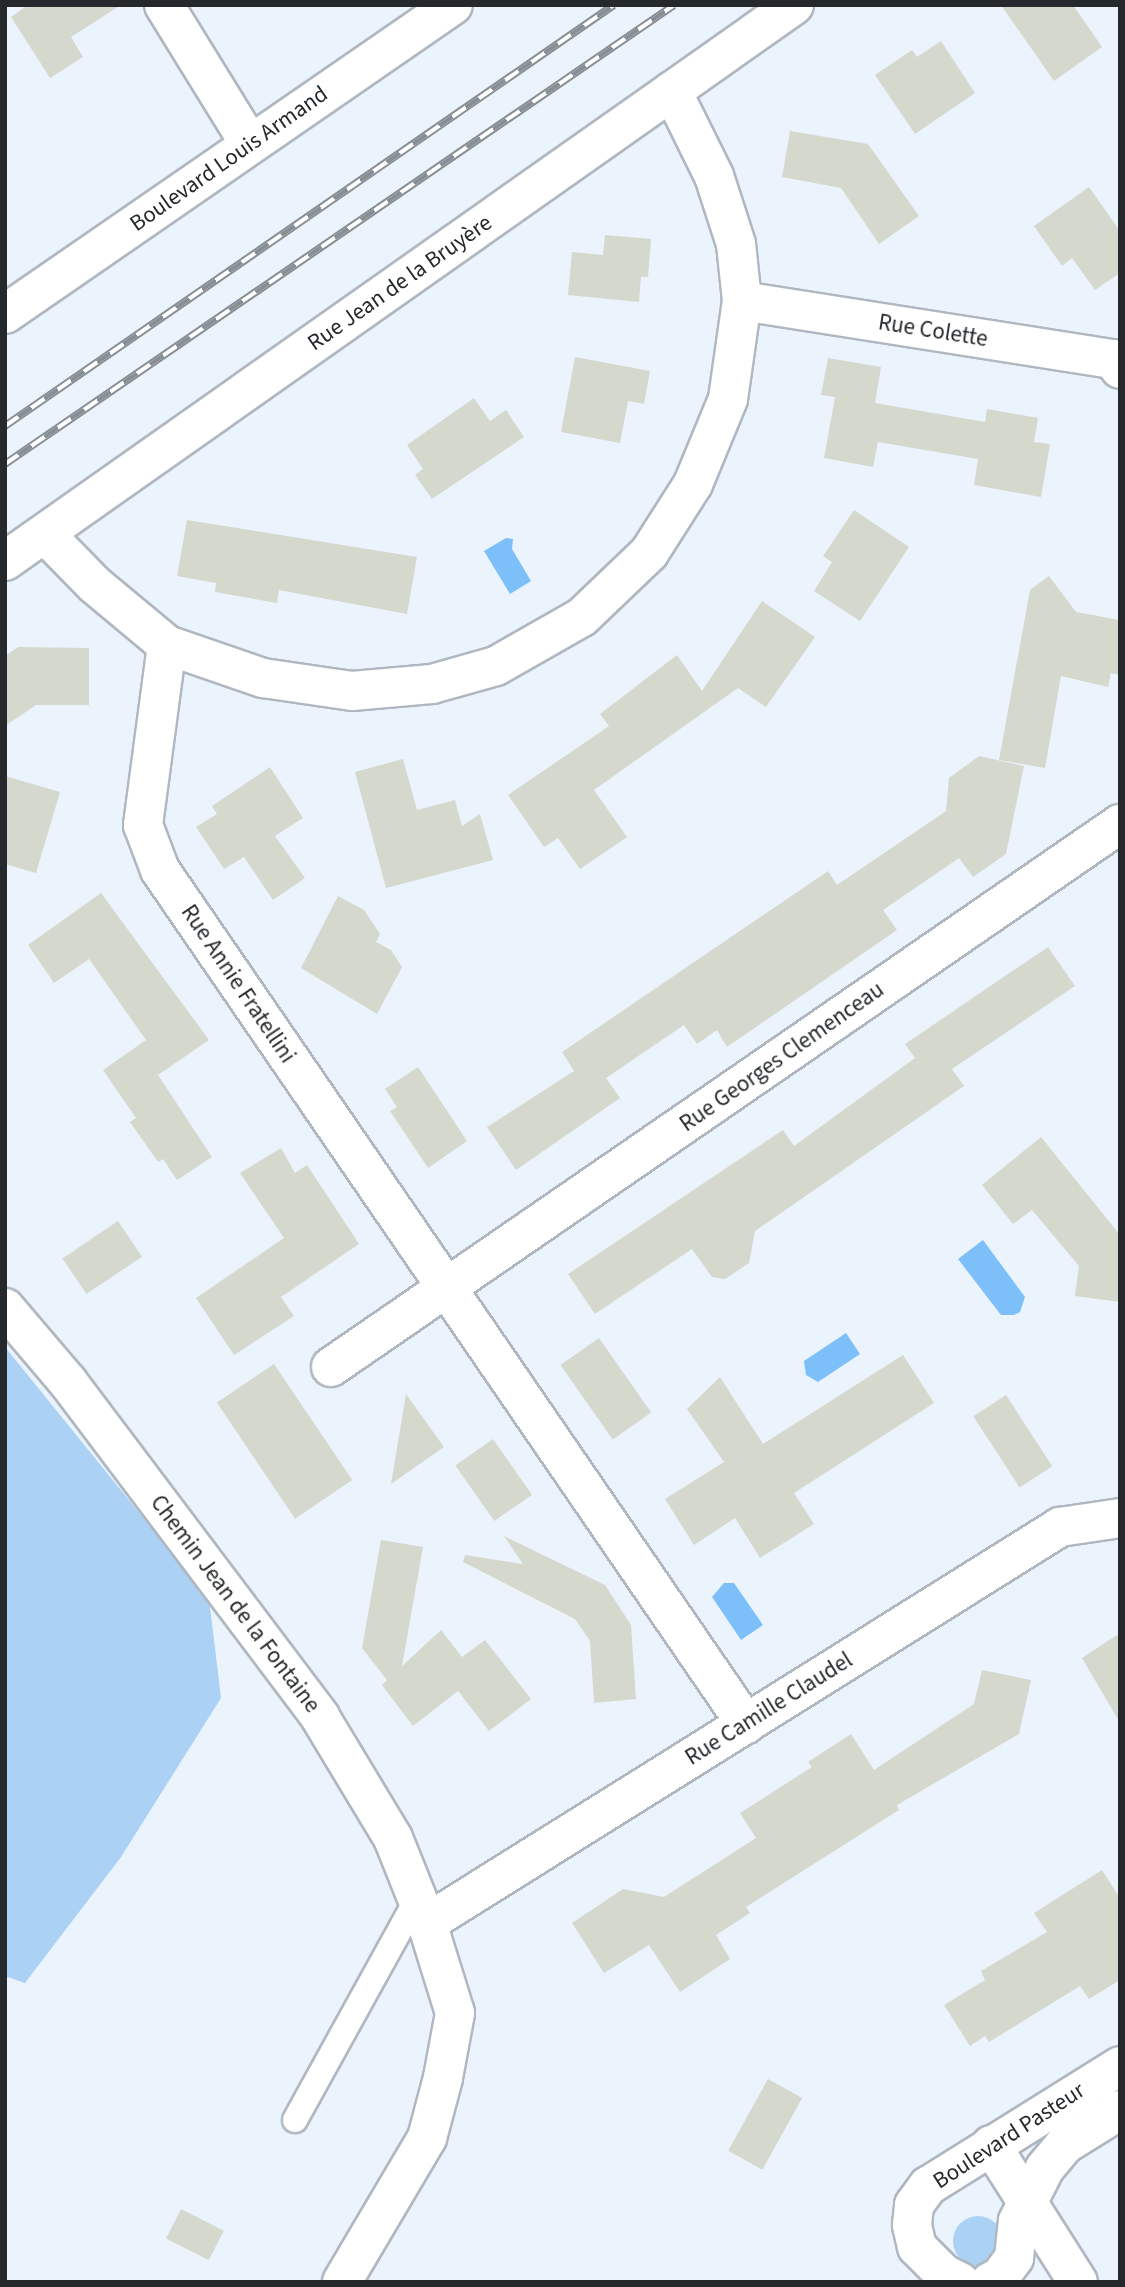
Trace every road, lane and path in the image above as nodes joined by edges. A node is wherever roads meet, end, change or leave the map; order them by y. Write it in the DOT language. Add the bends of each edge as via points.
graph roads {
  1 [pos="164,5"];
  2 [pos="453,5"];
  3 [pos="794,5"];
  4 [pos="672,91"];
  5 [pos="250,144"];
  6 [pos="742,301"];
  7 [pos="5,314"];
  8 [pos="1120,369"];
  9 [pos="45,534"];
  10 [pos="5,561"];
  11 [pos="167,645"];
  12 [pos="1120,824"];
  13 [pos="445,1289"];
  14 [pos="5,1308"];
  15 [pos="331,1367"];
  16 [pos="1120,1518"];
  17 [pos="746,1724"];
  18 [pos="422,1911"];
  19 [pos="1120,2066"];
  20 [pos="1120,2110"];
  21 [pos="295,2120"];
  22 [pos="991,2145"];
  23 [pos="1027,2202"];
  24 [pos="342,2282"];
  25 [pos="960,2282"];
  26 [pos="990,2282"];
  27 [pos="1077,2282"];
  1 -- 5 [label="street"];
  2 -- 5 [label="street, Boulevard Louis Armand"];
  3 -- 4 [label="street, Rue Jean de la Bruyère"];
  4 -- 6 [label="street" via="714,176 736,244"];
  4 -- 9 [label="street, Rue Jean de la Bruyère"];
  5 -- 7 [label="street, Boulevard Louis Armand"];
  6 -- 8 [label="street, Rue Colette" via="1113,359"];
  6 -- 11 [label="street" via="728,400 693,484 649,553 582,617 496,666 432,684 352,691 263,678"];
  9 -- 10 [label="street, Rue Jean de la Bruyère"];
  9 -- 11 [label="street" via="94,585"];
  11 -- 13 [label="street, Rue Annie Fratellini" via="143,825 149,848"];
  12 -- 13 [label="street, Rue Georges Clemenceau"];
  13 -- 15 [label="street, Rue Georges Clemenceau"];
  13 -- 17 [label="street"];
  14 -- 18 [label="street, Chemin Jean de la Fontaine" via="68,1382 320,1717 393,1838"];
  16 -- 17 [label="street, Rue Camille Claudel" via="1060,1527"];
  17 -- 18 [label="street, Rue Camille Claudel"];
  18 -- 21 [label="lane"];
  18 -- 24 [label="street, Chemin Jean de la Fontaine" via="455,2012 443,2078 427,2138"];
  19 -- 22 [label="street, Boulevard Pasteur"];
  20 -- 23 [label="street, Boulevard Pasteur" via="1064,2145"];
  22 -- 23 [label="street"];
  22 -- 25 [label="street, Boulevard Pasteur" via="928,2186 914,2205 917,2246 944,2274"];
  23 -- 26 [label="street, Boulevard Pasteur" via="1018,2221 1014,2258 1000,2277"];
  23 -- 27 [label="street"];
}
